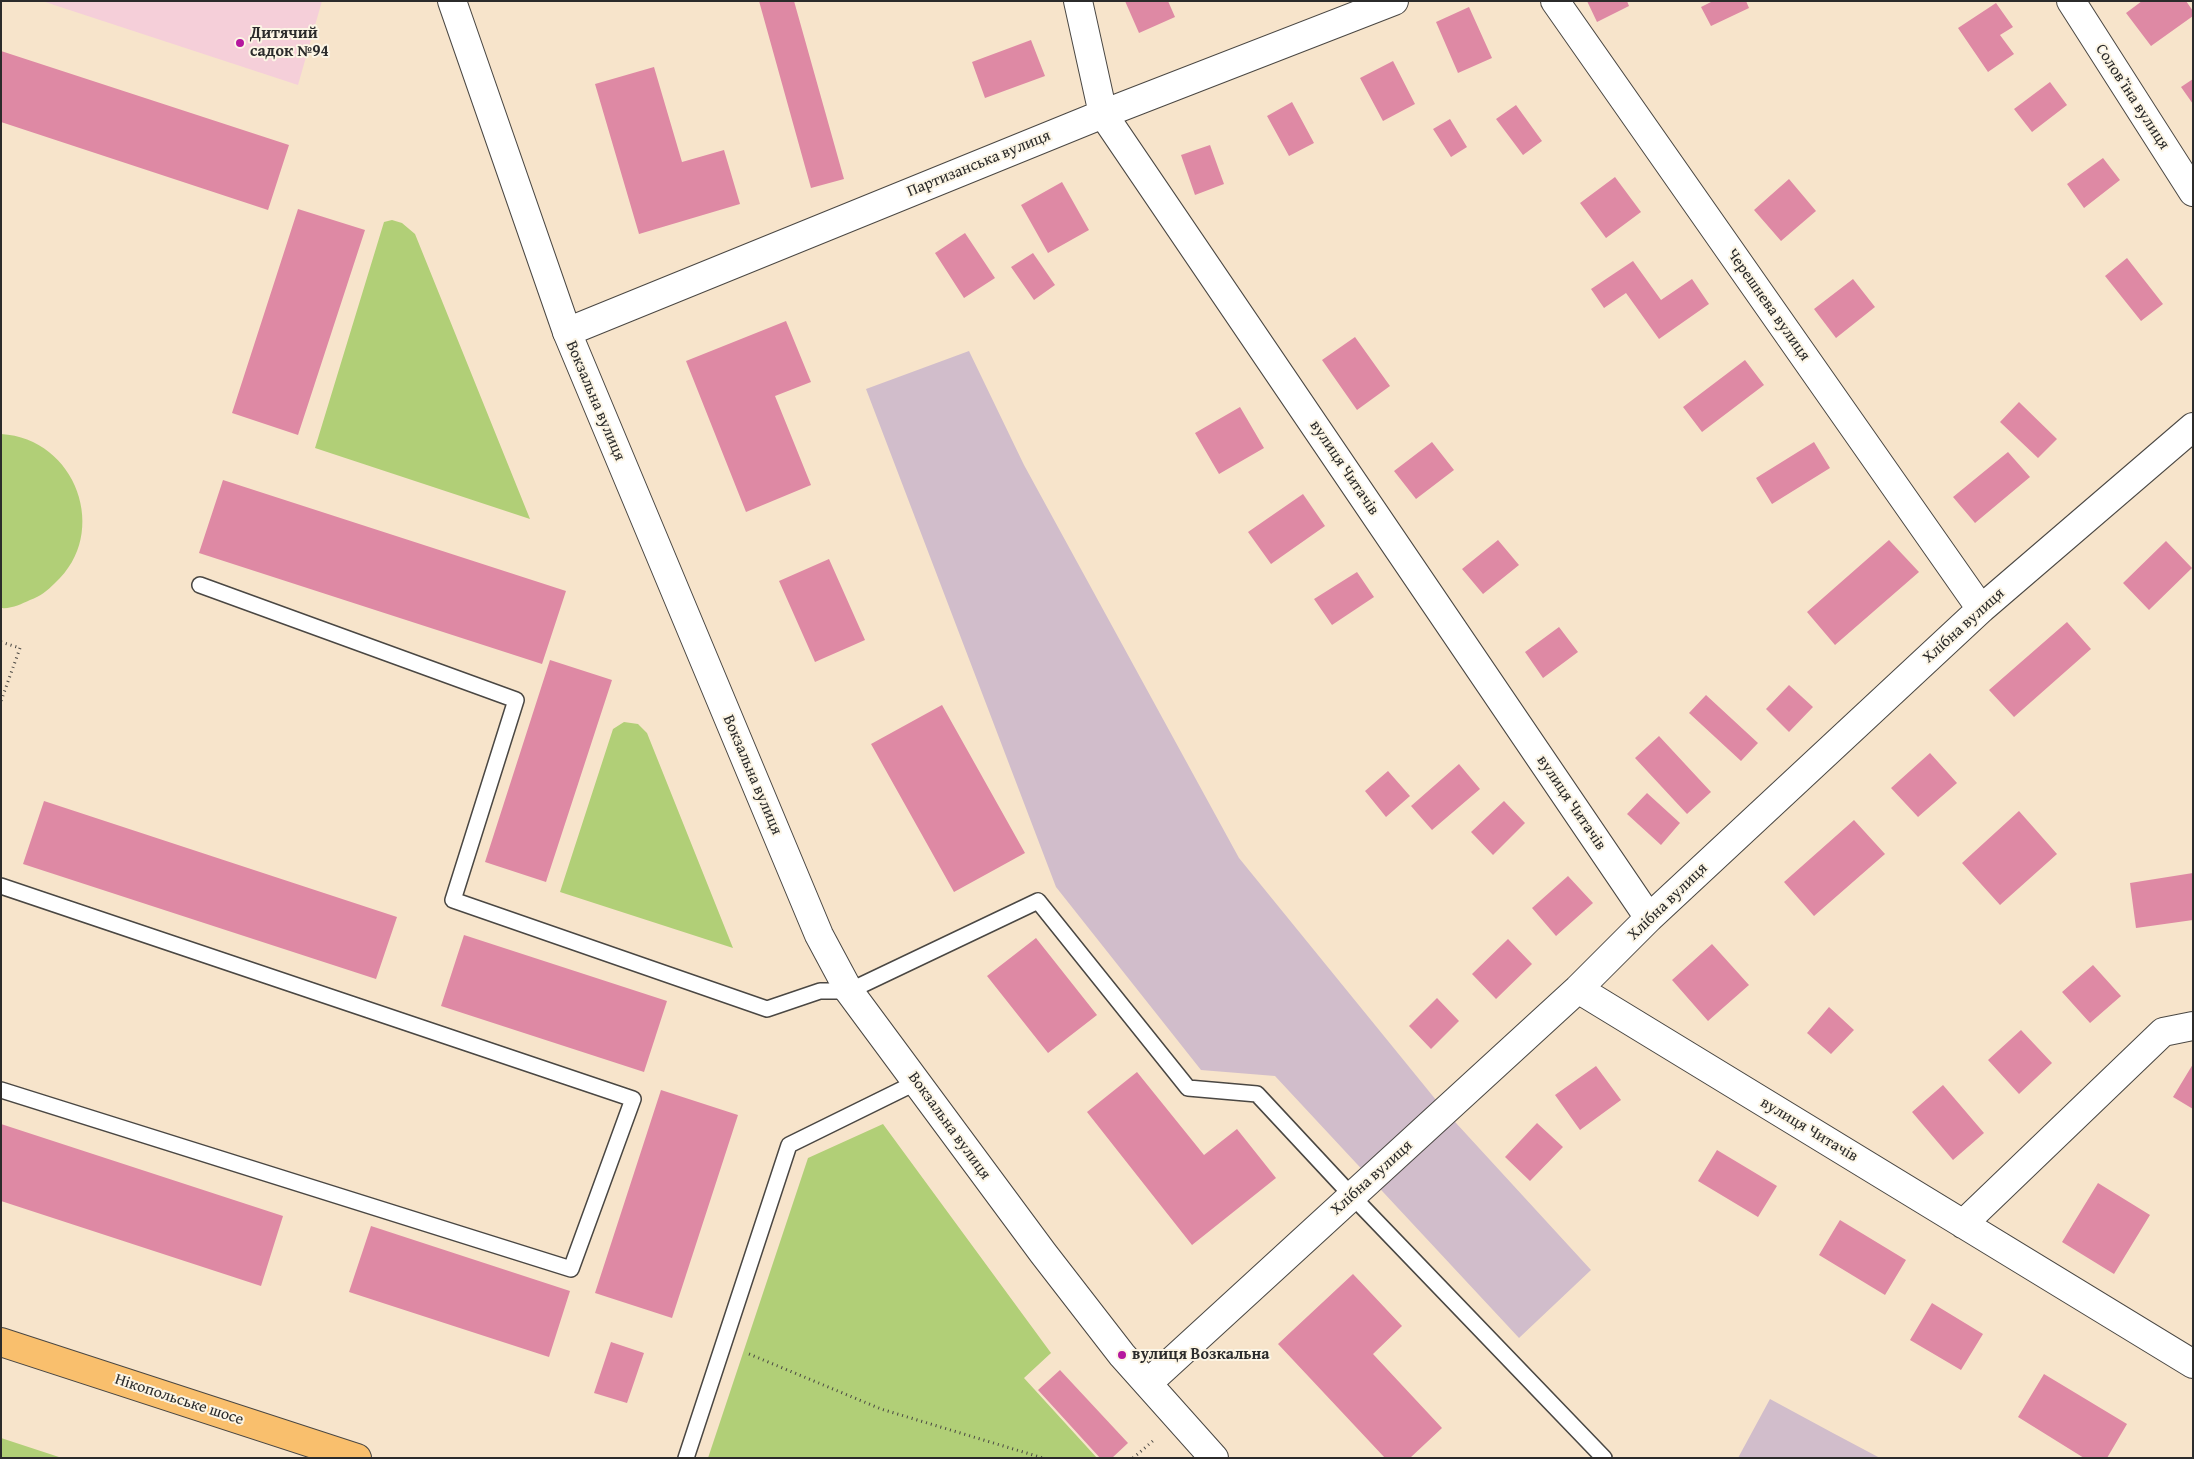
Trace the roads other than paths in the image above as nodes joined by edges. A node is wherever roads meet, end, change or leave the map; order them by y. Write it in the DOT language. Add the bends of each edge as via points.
graph roads {
  1 [pos="452,1"];
  2 [pos="1078,1"];
  3 [pos="1394,1"];
  4 [pos="1555,1"];
  5 [pos="2071,1"];
  6 [pos="1103,114"];
  7 [pos="2193,192"];
  8 [pos="567,332"];
  9 [pos="2193,427"];
  10 [pos="200,585"];
  11 [pos="1981,609"];
  12 [pos="1,886"];
  13 [pos="1650,918"];
  14 [pos="1578,989"];
  15 [pos="849,991"];
  16 [pos="2193,1026"];
  17 [pos="917,1082"];
  18 [pos="1,1090"];
  19 [pos="1352,1196"];
  20 [pos="1963,1224"];
  21 [pos="1,1342"];
  22 [pos="2193,1364"];
  23 [pos="1148,1383"];
  24 [pos="357,1458"];
  25 [pos="686,1458"];
  26 [pos="1214,1458"];
  27 [pos="1604,1458"];
  1 -- 8 [label="street, Вокзальна вулиця"];
  2 -- 6 [label="street, вулиця Читачів"];
  3 -- 6 [label="street, Партизанська вулиця"];
  4 -- 11 [label="street, Черешнева вулиця"];
  5 -- 7 [label="street, Соловʼїна вулиця"];
  6 -- 8 [label="street, Партизанська вулиця"];
  6 -- 13 [label="street, вулиця Читачів"];
  8 -- 15 [label="street, Вокзальна вулиця" via="819,935"];
  9 -- 11 [label="street, Хлібна вулиця"];
  10 -- 15 [label="lane" via="516,700 453,900 767,1009 820,991"];
  11 -- 13 [label="street, Хлібна вулиця"];
  12 -- 18 [label="lane" via="633,1099 571,1269"];
  13 -- 14 [label="street, Хлібна вулиця"];
  14 -- 19 [label="street, Хлібна вулиця"];
  14 -- 20 [label="street, вулиця Читачів"];
  15 -- 17 [label="street, Вокзальна вулиця"];
  15 -- 19 [label="lane" via="1038,901 1188,1088 1257,1094"];
  16 -- 20 [label="street" via="2163,1032"];
  17 -- 23 [label="street, Вокзальна вулиця" via="1042,1253"];
  17 -- 25 [label="lane" via="789,1145"];
  19 -- 23 [label="street, Хлібна вулиця"];
  19 -- 27 [label="lane"];
  20 -- 22 [label="street, вулиця Читачів"];
  21 -- 24 [label="main road, Нікопольське шосе"];
  23 -- 26 [label="street, Вокзальна вулиця"];
}
